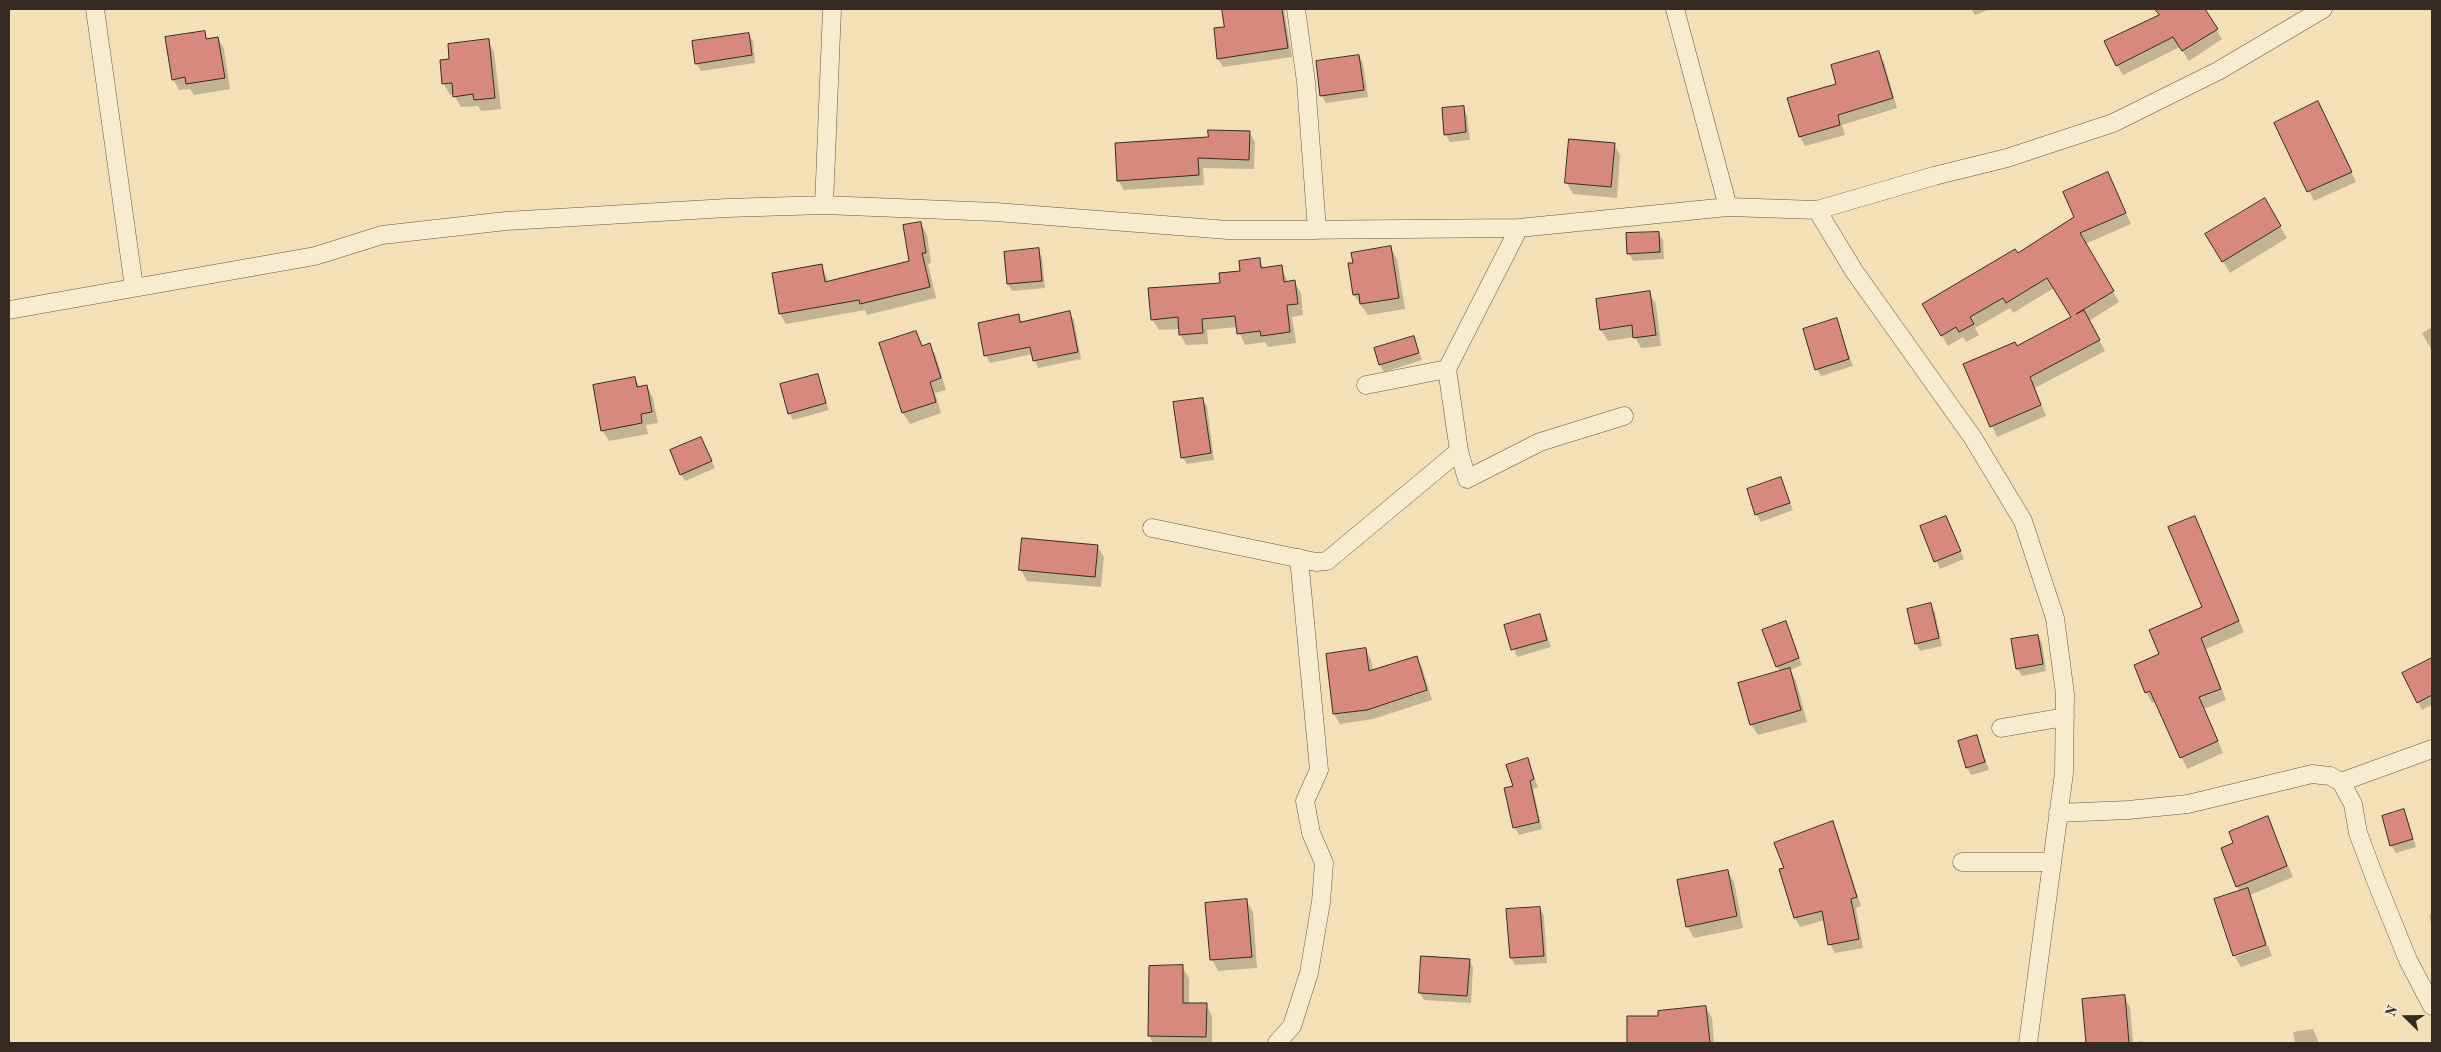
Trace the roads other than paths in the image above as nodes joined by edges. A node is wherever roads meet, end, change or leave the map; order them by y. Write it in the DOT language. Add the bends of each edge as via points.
graph roads {
  1 [pos="95,9"];
  2 [pos="832,9"];
  3 [pos="1296,9"];
  4 [pos="1675,9"];
  5 [pos="2323,9"];
  6 [pos="824,205"];
  7 [pos="1728,207"];
  8 [pos="1816,210"];
  9 [pos="1519,228"];
  10 [pos="1317,230"];
  11 [pos="134,287"];
  12 [pos="9,310"];
  13 [pos="1447,369"];
  14 [pos="1366,385"];
  15 [pos="1624,416"];
  16 [pos="1459,451"];
  17 [pos="1152,528"];
  18 [pos="1299,558"];
  19 [pos="2065,717"];
  20 [pos="2001,728"];
  21 [pos="2432,749"];
  22 [pos="2341,782"];
  23 [pos="2058,813"];
  24 [pos="1962,862"];
  25 [pos="2051,862"];
  26 [pos="2432,1006"];
  27 [pos="1277,1043"];
  28 [pos="2028,1043"];
  1 -- 11 [label="street"];
  2 -- 6 [label="street"];
  3 -- 10 [label="street" via="1306,82"];
  4 -- 7 [label="street"];
  5 -- 8 [label="street" via="2218,71 2113,123 2007,158"];
  6 -- 10 [label="street" via="996,212 1228,230"];
  6 -- 11 [label="street" via="449,226 382,235 315,256"];
  7 -- 8 [label="street"];
  7 -- 9 [label="street"];
  8 -- 19 [label="street" via="1854,271 1973,438 2023,521 2055,618"];
  9 -- 10 [label="street"];
  9 -- 13 [label="street"];
  11 -- 12 [label="street"];
  13 -- 14 [label="street"];
  13 -- 16 [label="street"];
  15 -- 16 [label="street" via="1540,442 1467,479"];
  16 -- 18 [label="street" via="1327,561"];
  17 -- 18 [label="street"];
  18 -- 27 [label="street" via="1319,770 1306,801 1311,833 1324,863 1309,973 1292,1026"];
  19 -- 20 [label="street"];
  19 -- 23 [label="street" via="2064,773"];
  21 -- 22 [label="street"];
  22 -- 23 [label="street" via="2330,776 2312,774 2188,804"];
  22 -- 26 [label="street" via="2353,804 2358,833 2408,960"];
  23 -- 25 [label="street"];
  24 -- 25 [label="street"];
  25 -- 28 [label="street"];
}
